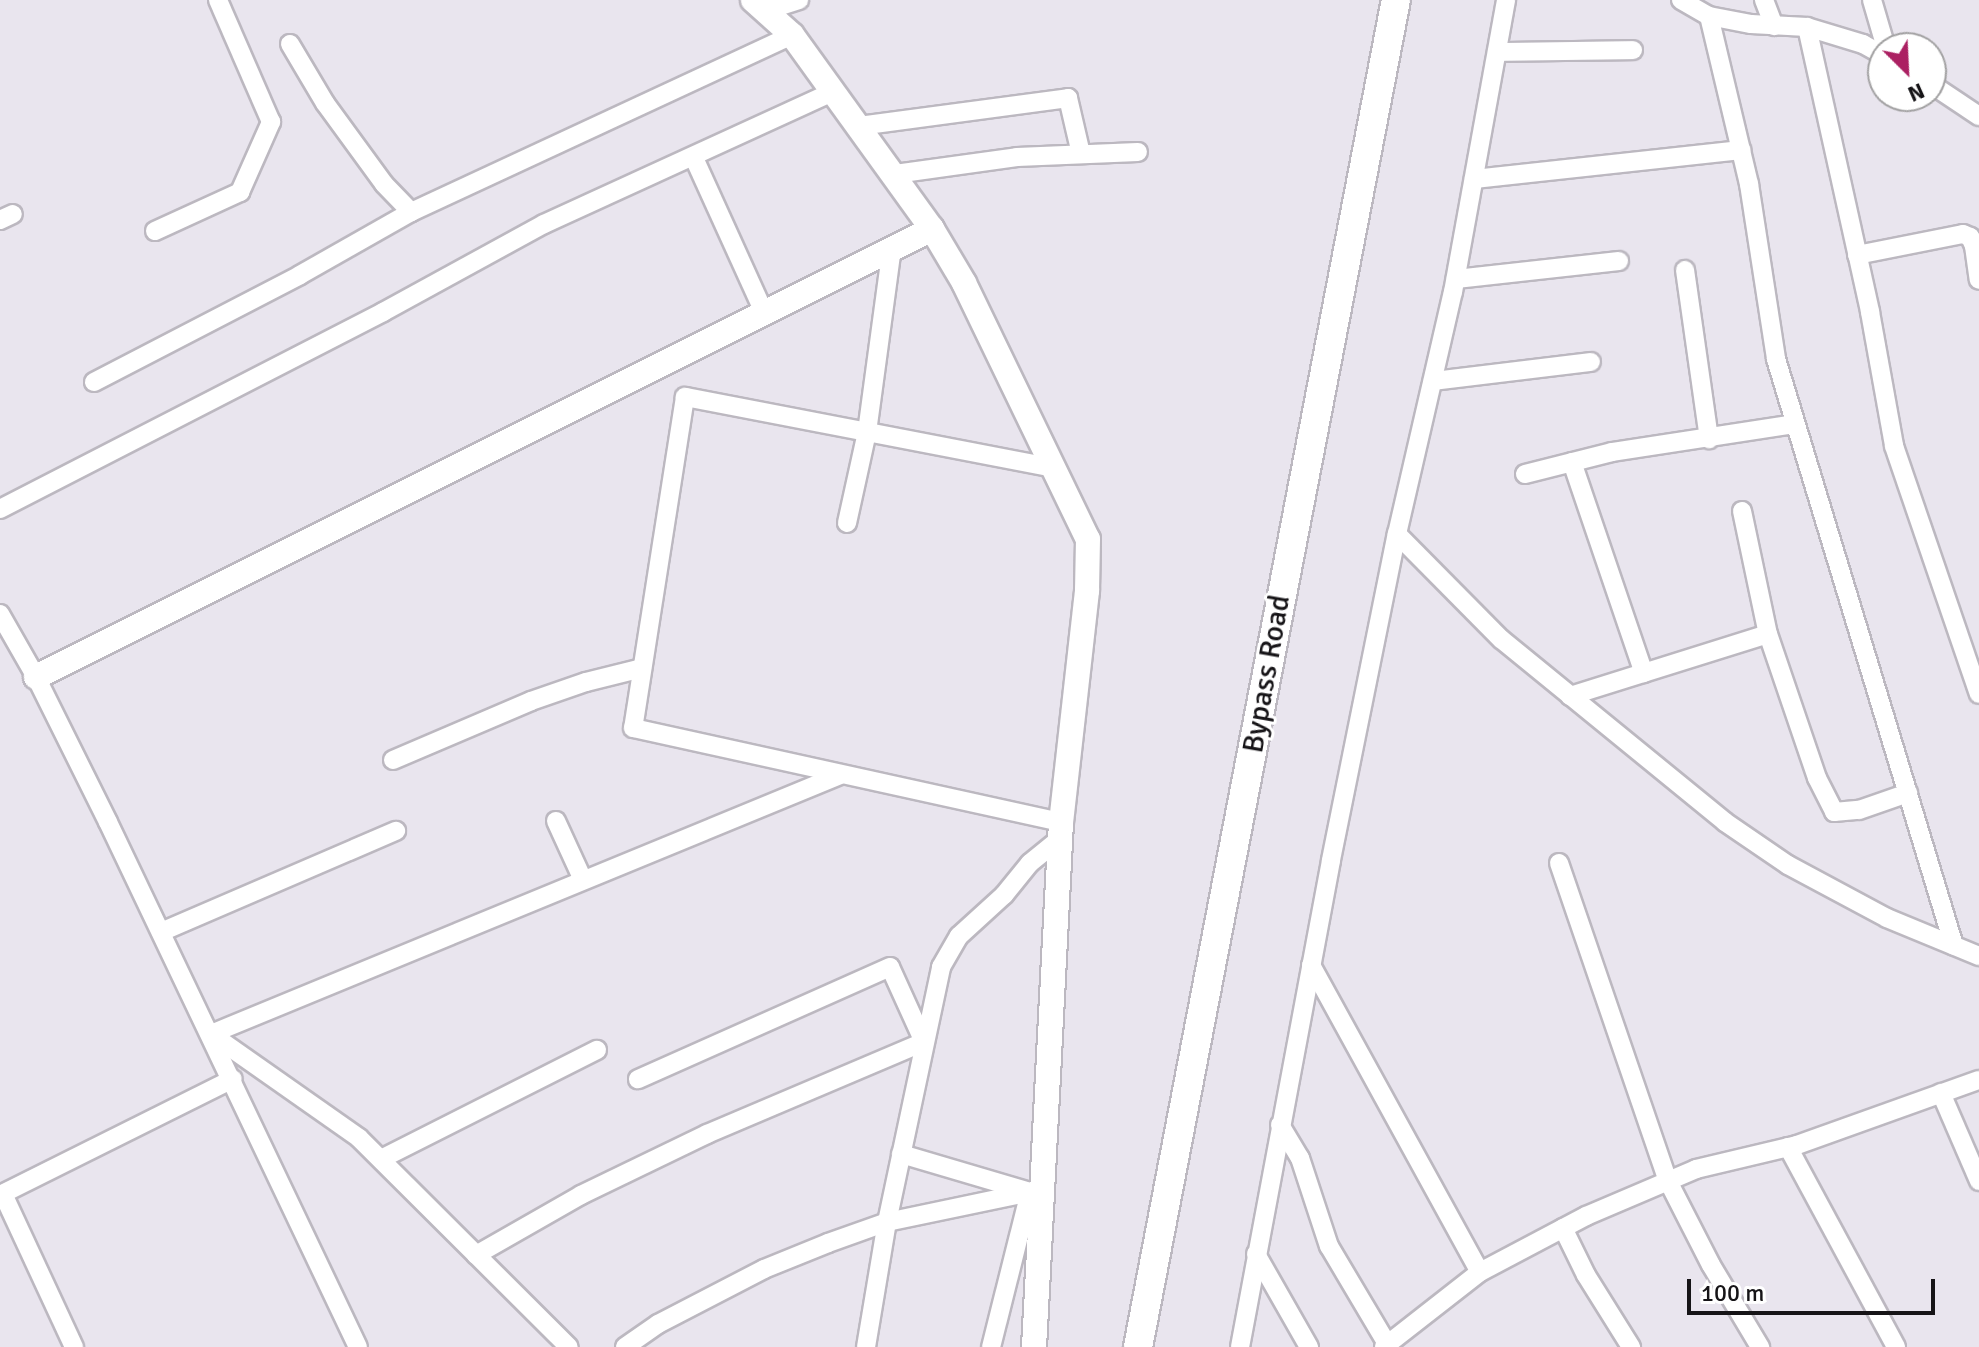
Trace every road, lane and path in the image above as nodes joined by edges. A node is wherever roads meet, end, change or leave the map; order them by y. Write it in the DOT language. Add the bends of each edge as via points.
graph roads {
  1 [pos="218,0"];
  2 [pos="799,0"];
  3 [pos="1396,0"];
  4 [pos="1506,0"];
  5 [pos="1681,0"];
  6 [pos="1764,0"];
  7 [pos="1872,0"];
  8 [pos="759,5"];
  9 [pos="1709,16"];
  10 [pos="1774,26"];
  11 [pos="1807,27"];
  12 [pos="1881,32"];
  13 [pos="792,35"];
  14 [pos="290,44"];
  15 [pos="1867,46"];
  16 [pos="1633,50"];
  17 [pos="1497,52"];
  18 [pos="834,91"];
  19 [pos="1947,95"];
  20 [pos="1979,116"];
  21 [pos="859,126"];
  22 [pos="1741,150"];
  23 [pos="1138,152"];
  24 [pos="1081,154"];
  25 [pos="694,158"];
  26 [pos="895,174"];
  27 [pos="1474,179"];
  28 [pos="411,212"];
  29 [pos="932,229"];
  30 [pos="155,231"];
  31 [pos="892,248"];
  32 [pos="1857,255"];
  33 [pos="1619,261"];
  34 [pos="1685,270"];
  35 [pos="1456,279"];
  36 [pos="1979,280"];
  37 [pos="764,312"];
  38 [pos="1591,362"];
  39 [pos="1433,381"];
  40 [pos="94,382"];
  41 [pos="1795,424"];
  42 [pos="867,432"];
  43 [pos="1709,439"];
  44 [pos="1572,462"];
  45 [pos="1054,468"];
  46 [pos="1525,474"];
  47 [pos="0,509"];
  48 [pos="1742,511"];
  49 [pos="847,523"];
  50 [pos="1397,534"];
  51 [pos="0,614"];
  52 [pos="1768,634"];
  53 [pos="642,668"];
  54 [pos="1644,673"];
  55 [pos="36,677"];
  56 [pos="1979,694"];
  57 [pos="1570,696"];
  58 [pos="393,760"];
  59 [pos="840,775"];
  60 [pos="1908,793"];
  61 [pos="556,821"];
  62 [pos="1060,830"];
  63 [pos="396,831"];
  64 [pos="1559,863"];
  65 [pos="583,880"];
  66 [pos="161,932"];
  67 [pos="1954,946"];
  68 [pos="1979,956"];
  69 [pos="1311,965"];
  70 [pos="211,1034"];
  71 [pos="924,1042"];
  72 [pos="597,1050"];
  73 [pos="233,1079"];
  74 [pos="638,1079"];
  75 [pos="1979,1080"];
  76 [pos="1941,1093"];
  77 [pos="1280,1125"];
  78 [pos="1788,1147"];
  79 [pos="901,1154"];
  80 [pos="381,1159"];
  81 [pos="1668,1181"];
  82 [pos="1979,1181"];
  83 [pos="1036,1193"];
  84 [pos="2,1195"];
  85 [pos="887,1222"];
  86 [pos="1563,1228"];
  87 [pos="1256,1254"];
  88 [pos="476,1255"];
  89 [pos="1480,1272"];
  90 [pos="1387,1346"];
  91 [pos="74,1347"];
  92 [pos="358,1347"];
  93 [pos="569,1347"];
  94 [pos="625,1347"];
  95 [pos="866,1347"];
  96 [pos="991,1347"];
  97 [pos="1034,1347"];
  98 [pos="1138,1347"];
  99 [pos="1240,1347"];
  100 [pos="1309,1347"];
  101 [pos="1631,1347"];
  102 [pos="1760,1347"];
  103 [pos="1896,1347"];
  1 -- 30 [label="street" via="271,122 240,192"];
  2 -- 8 [label="street"];
  3 -- 98 [label="main road, Bypass Road"];
  4 -- 17 [label="street"];
  5 -- 9 [label="street"];
  6 -- 10 [label="street"];
  7 -- 12 [label="street"];
  8 -- 13 [label="street"];
  9 -- 10 [label="street"];
  9 -- 22 [label="street"];
  10 -- 11 [label="street"];
  11 -- 15 [label="street"];
  11 -- 32 [label="street"];
  13 -- 18 [label="street"];
  13 -- 28 [label="street"];
  14 -- 28 [label="street" via="325,103"];
  16 -- 17 [label="street"];
  17 -- 27 [label="street"];
  18 -- 21 [label="street"];
  18 -- 25 [label="street"];
  19 -- 20 [label="street"];
  21 -- 24 [label="street" via="1068,98"];
  21 -- 26 [label="street"];
  22 -- 27 [label="street"];
  22 -- 41 [label="street" via="1770,328"];
  23 -- 24 [label="street"];
  24 -- 26 [label="street"];
  25 -- 37 [label="street"];
  25 -- 47 [label="street" via="544,224"];
  26 -- 29 [label="street"];
  27 -- 35 [label="street"];
  28 -- 40 [label="street"];
  29 -- 31 [label="street"];
  29 -- 45 [label="street"];
  31 -- 37 [label="street"];
  31 -- 42 [label="street"];
  32 -- 36 [label="street" via="1963,234 1974,246"];
  32 -- 56 [label="street" via="1894,446"];
  33 -- 35 [label="street"];
  34 -- 43 [label="street"];
  35 -- 39 [label="street"];
  37 -- 55 [label="street"];
  38 -- 39 [label="street"];
  39 -- 50 [label="street"];
  41 -- 43 [label="street"];
  41 -- 60 [label="street"];
  42 -- 45 [label="street"];
  42 -- 49 [label="street"];
  42 -- 53 [label="street" via="685,397"];
  43 -- 44 [label="street"];
  44 -- 46 [label="street"];
  44 -- 54 [label="street"];
  45 -- 62 [label="street" via="1088,539"];
  48 -- 52 [label="street"];
  50 -- 57 [label="street" via="1501,639"];
  50 -- 69 [label="street"];
  51 -- 55 [label="street"];
  52 -- 54 [label="street"];
  52 -- 60 [label="street" via="1817,778 1834,812 1859,810"];
  53 -- 58 [label="street" via="531,701"];
  53 -- 59 [label="street" via="633,728"];
  54 -- 57 [label="street"];
  55 -- 66 [label="street"];
  57 -- 67 [label="street" via="1725,822 1788,865 1887,918"];
  59 -- 62 [label="street"];
  59 -- 65 [label="street"];
  60 -- 67 [label="street"];
  61 -- 65 [label="street"];
  62 -- 71 [label="street" via="1004,895 959,936 941,967"];
  62 -- 83 [label="street"];
  63 -- 66 [label="street"];
  64 -- 81 [label="street"];
  65 -- 70 [label="street"];
  66 -- 70 [label="street"];
  67 -- 68 [label="street"];
  69 -- 77 [label="street"];
  69 -- 89 [label="street"];
  70 -- 73 [label="street"];
  70 -- 80 [label="street"];
  71 -- 74 [label="street" via="890,967"];
  71 -- 79 [label="street"];
  71 -- 88 [label="street" via="707,1134 581,1195"];
  72 -- 80 [label="street"];
  73 -- 84 [label="street"];
  73 -- 92 [label="street"];
  75 -- 76 [label="street"];
  76 -- 78 [label="street"];
  76 -- 82 [label="street"];
  77 -- 87 [label="street"];
  77 -- 90 [label="street" via="1300,1158 1329,1246"];
  78 -- 81 [label="street"];
  78 -- 103 [label="street"];
  79 -- 83 [label="street"];
  79 -- 85 [label="street"];
  80 -- 88 [label="street"];
  81 -- 86 [label="street"];
  81 -- 102 [label="street"];
  83 -- 85 [label="street"];
  83 -- 96 [label="street"];
  83 -- 97 [label="street"];
  84 -- 91 [label="street"];
  85 -- 94 [label="street" via="764,1269"];
  85 -- 95 [label="street"];
  86 -- 89 [label="street"];
  86 -- 101 [label="street"];
  87 -- 99 [label="street"];
  87 -- 100 [label="street"];
  88 -- 93 [label="street"];
  89 -- 90 [label="street"];
}
